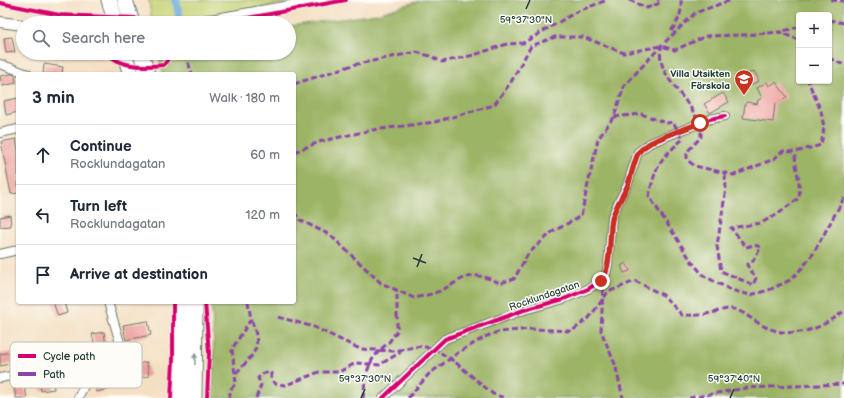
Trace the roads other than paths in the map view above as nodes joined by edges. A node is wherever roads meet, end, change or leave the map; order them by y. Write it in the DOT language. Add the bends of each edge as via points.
graph roads {
  1 [pos="109,0"];
  2 [pos="125,0"];
  3 [pos="324,0"];
  4 [pos="299,2"];
  5 [pos="114,16"];
  6 [pos="130,16"];
  7 [pos="228,16"];
  8 [pos="0,22"];
  9 [pos="16,24"];
  10 [pos="126,60"];
  11 [pos="143,60"];
  12 [pos="0,64"];
  13 [pos="22,72"];
  14 [pos="130,72"];
  15 [pos="146,72"];
  16 [pos="725,116"];
  17 [pos="16,129"];
  18 [pos="0,133"];
  19 [pos="16,250"];
  20 [pos="0,254"];
  21 [pos="109,304"];
  22 [pos="190,304"];
  23 [pos="120,342"];
  24 [pos="10,376"];
  25 [pos="0,378"];
  26 [pos="83,388"];
  27 [pos="78,398"];
  28 [pos="180,398"];
  29 [pos="194,398"];
  30 [pos="383,398"];
  1 -- 5 [label="highway"];
  2 -- 6 [label="highway"];
  3 -- 4 [label="street"];
  4 -- 7 [label="street"];
  8 -- 9 [label="street"];
  10 -- 14 [label="highway"];
  11 -- 15 [label="highway"];
  12 -- 13 [label="street"];
  16 -- 30 [label="street, Rocklundagatan" via="710,119 650,143 638,152 627,186 612,217 608,266 601,281 564,299 524,310 445,339"];
  17 -- 18 [label="street"];
  19 -- 20 [label="street"];
  21 -- 23 [label="street"];
  22 -- 28 [label="highway"];
  29 -- 22 [label="highway, one-way"];
  24 -- 25 [label="street"];
  26 -- 27 [label="street"];
}
